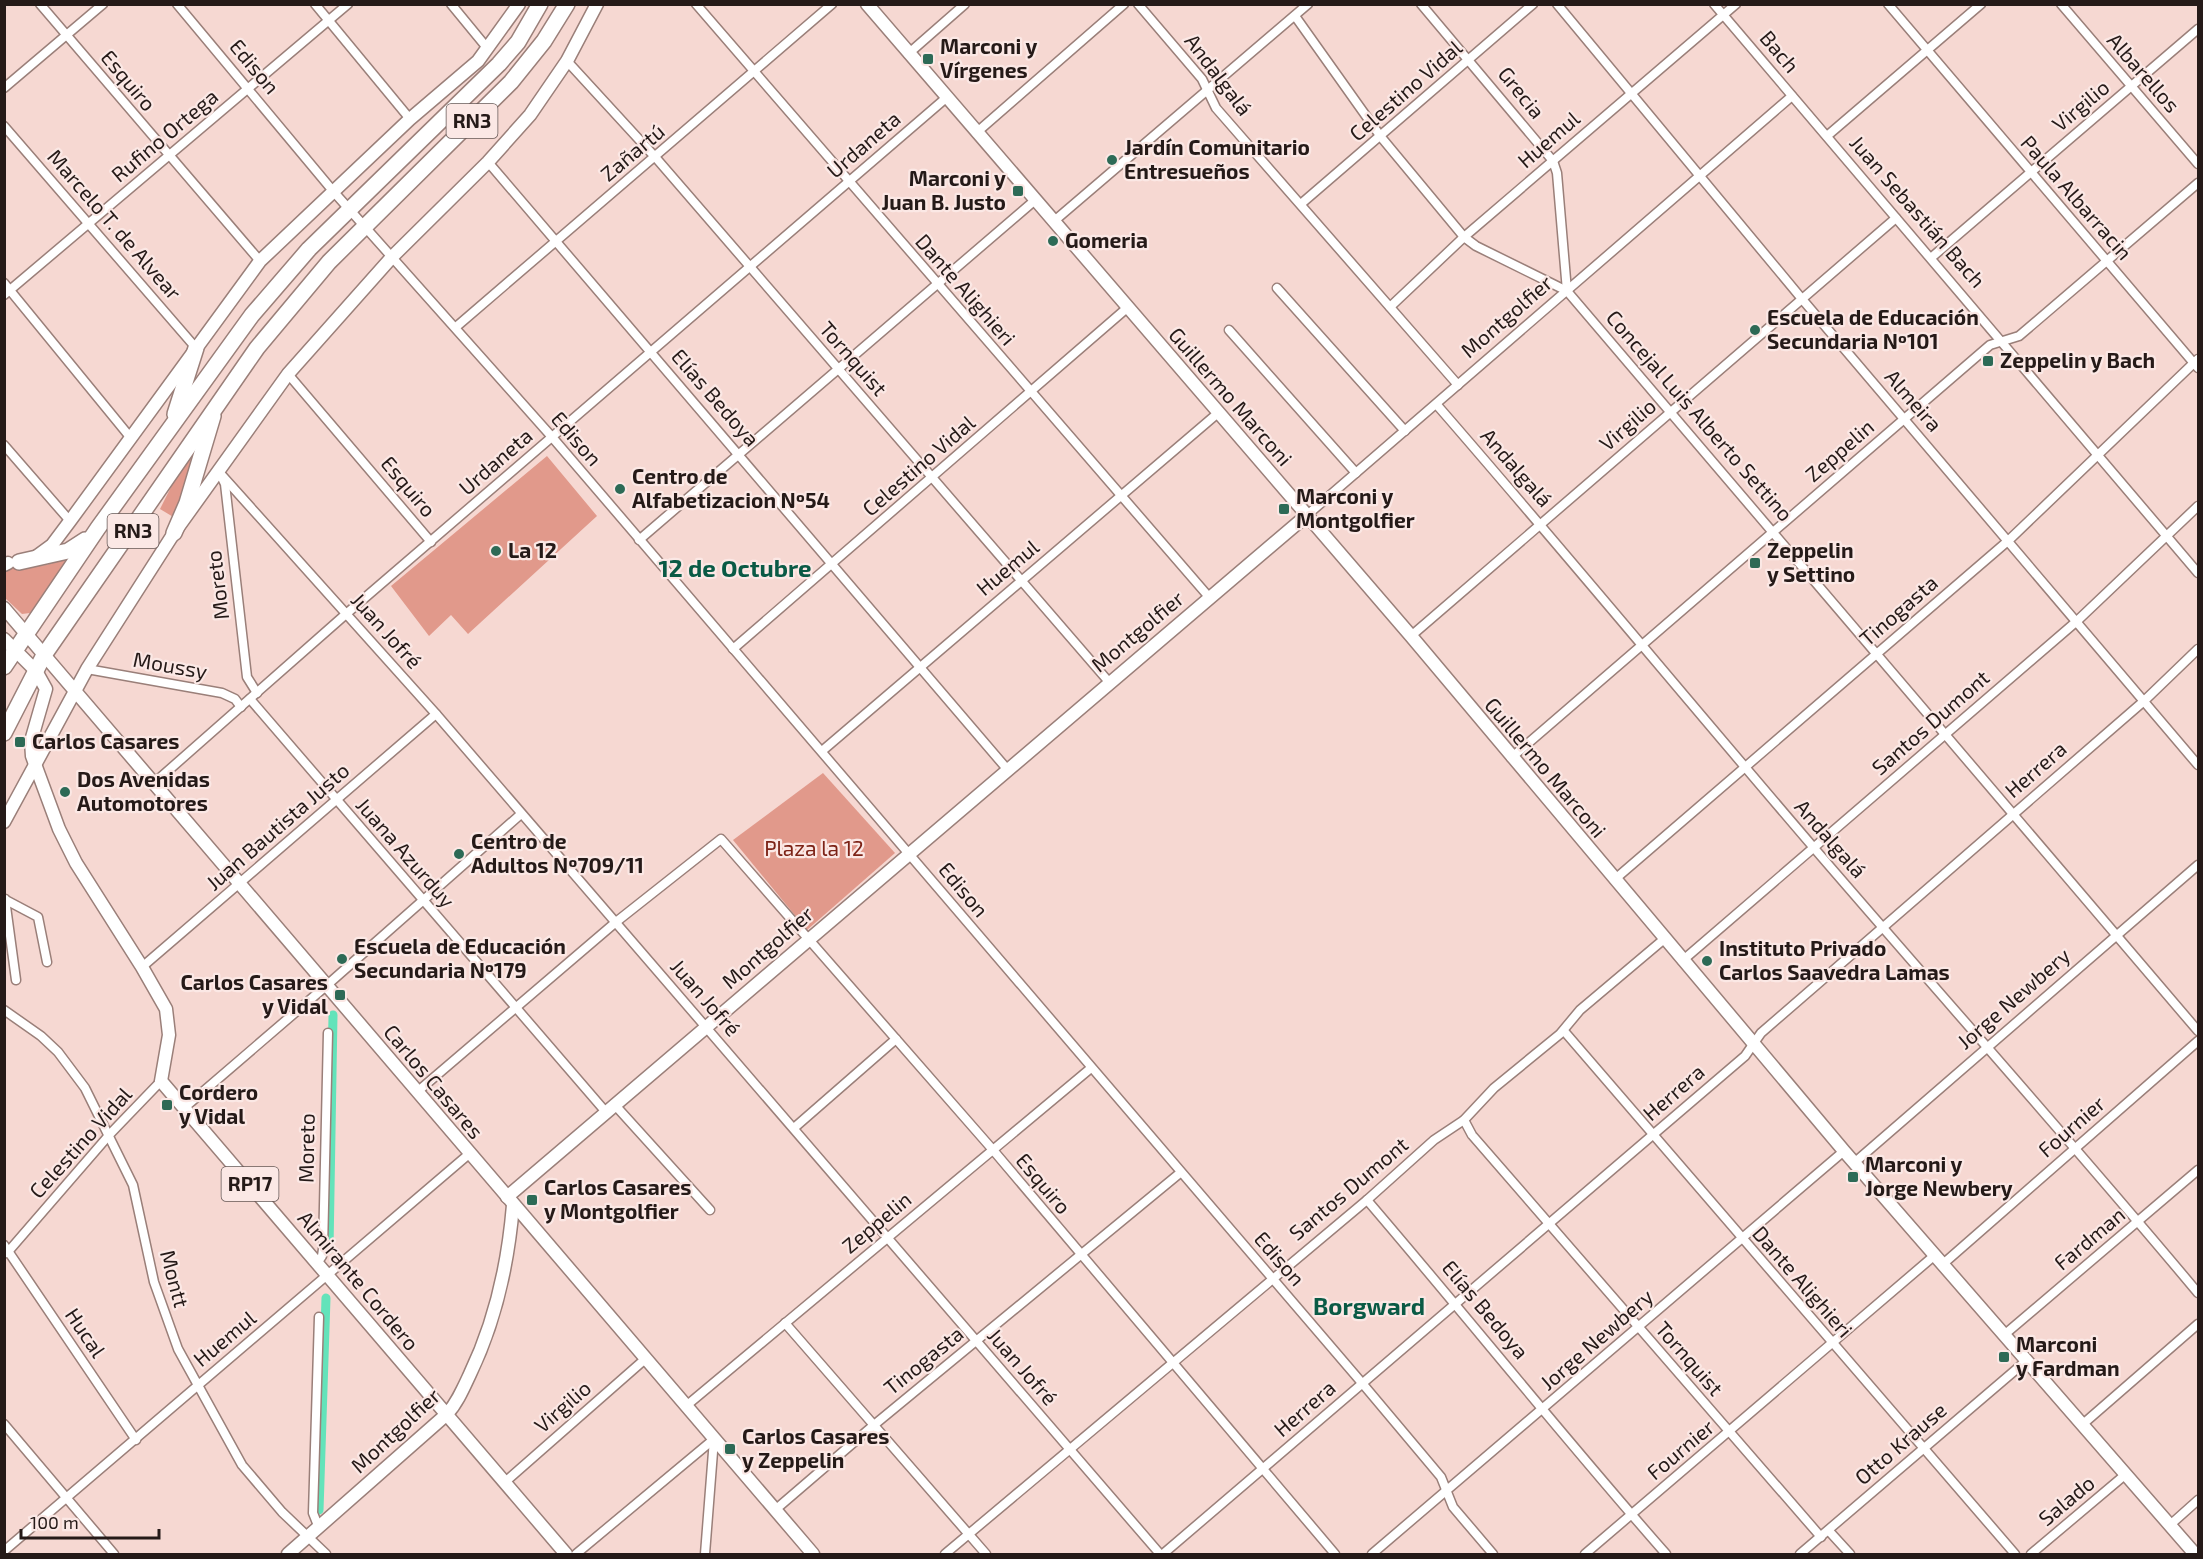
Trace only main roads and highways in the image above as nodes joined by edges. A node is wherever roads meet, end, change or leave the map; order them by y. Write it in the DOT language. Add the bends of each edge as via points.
graph roads {
  1 [pos="540,4"];
  2 [pos="567,4"];
  3 [pos="196,348"];
  4 [pos="217,404"];
  5 [pos="169,430"];
  6 [pos="98,528"];
  7 [pos="174,533"];
  8 [pos="9,563"];
  9 [pos="10,644"];
  10 [pos="4,667"];
  11 [pos="4,732"];
  1 -- 5 [label="highway, RN3" via="518,42 499,64 309,249 259,307"];
  2 -- 4 [label="highway, RN3" via="511,82 305,288"];
  3 -- 5 [label="highway, RN3"];
  4 -- 7 [label="highway"];
  4 -- 11 [label="highway, RN3" via="44,655"];
  5 -- 6 [label="highway, RN3"];
  6 -- 8 [label="highway" via="68,551"];
  6 -- 9 [label="highway, RN3" via="26,634"];
  9 -- 10 [label="highway, RN3"];
}
